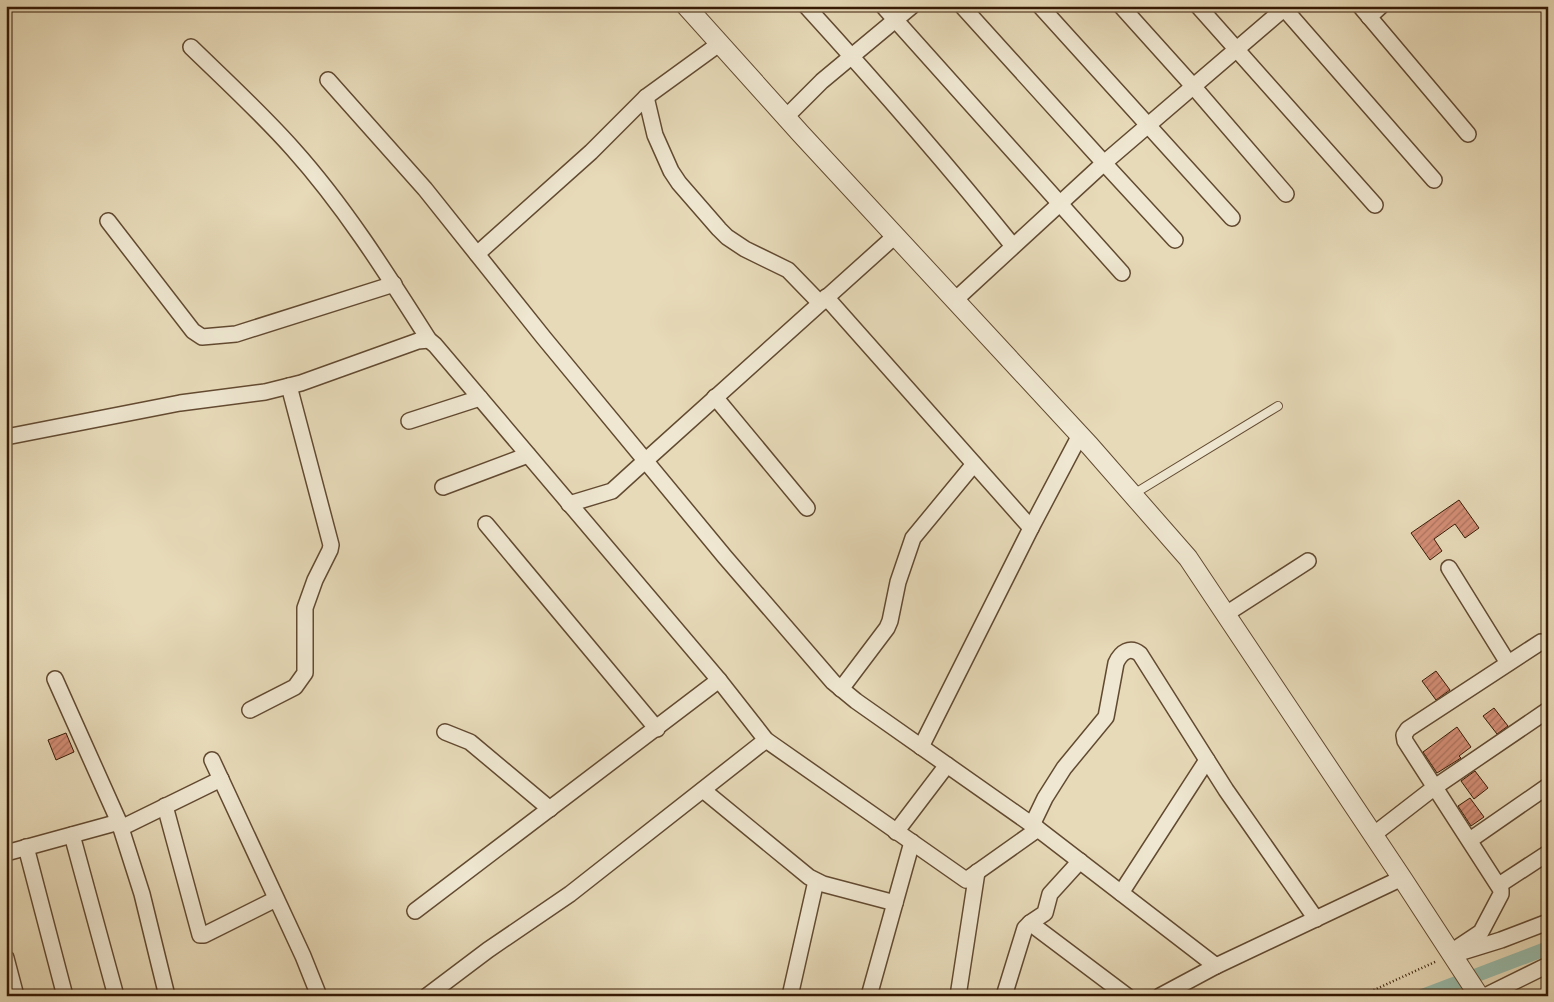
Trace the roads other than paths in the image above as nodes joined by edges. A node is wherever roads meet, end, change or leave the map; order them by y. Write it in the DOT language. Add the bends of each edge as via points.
graph roads {
  1 [pos="686,6"];
  2 [pos="806,6"];
  3 [pos="883,6"];
  4 [pos="912,6"];
  5 [pos="962,6"];
  6 [pos="1040,6"];
  7 [pos="1121,6"];
  8 [pos="1198,6"];
  9 [pos="1381,6"];
  10 [pos="1284,7"];
  11 [pos="1364,12"];
  12 [pos="895,20"];
  13 [pos="720,44"];
  14 [pos="190,47"];
  15 [pos="1236,49"];
  16 [pos="852,57"];
  17 [pos="328,80"];
  18 [pos="1193,86"];
  19 [pos="646,97"];
  20 [pos="786,117"];
  21 [pos="1149,125"];
  22 [pos="1468,134"];
  23 [pos="1104,163"];
  24 [pos="1434,180"];
  25 [pos="1286,194"];
  26 [pos="1059,203"];
  27 [pos="1374,205"];
  28 [pos="1232,218"];
  29 [pos="108,221"];
  30 [pos="895,236"];
  31 [pos="1175,240"];
  32 [pos="1013,246"];
  33 [pos="477,254"];
  34 [pos="1122,274"];
  35 [pos="394,284"];
  36 [pos="823,300"];
  37 [pos="955,300"];
  38 [pos="429,340"];
  39 [pos="289,386"];
  40 [pos="480,398"];
  41 [pos="715,398"];
  42 [pos="1278,406"];
  43 [pos="409,421"];
  44 [pos="1080,436"];
  45 [pos="6,437"];
  46 [pos="528,456"];
  47 [pos="645,461"];
  48 [pos="974,464"];
  49 [pos="444,487"];
  50 [pos="1132,495"];
  51 [pos="569,504"];
  52 [pos="807,508"];
  53 [pos="486,524"];
  54 [pos="1031,528"];
  55 [pos="1308,561"];
  56 [pos="1449,568"];
  57 [pos="1226,614"];
  58 [pos="1540,642"];
  59 [pos="1508,663"];
  60 [pos="55,679"];
  61 [pos="719,680"];
  62 [pos="841,690"];
  63 [pos="250,710"];
  64 [pos="1548,710"];
  65 [pos="657,729"];
  66 [pos="445,732"];
  67 [pos="766,740"];
  68 [pos="921,747"];
  69 [pos="212,760"];
  70 [pos="1207,760"];
  71 [pos="947,765"];
  72 [pos="221,779"];
  73 [pos="1548,786"];
  74 [pos="1435,787"];
  75 [pos="703,790"];
  76 [pos="165,806"];
  77 [pos="550,809"];
  78 [pos="120,825"];
  79 [pos="1035,827"];
  80 [pos="896,832"];
  81 [pos="72,835"];
  82 [pos="1373,835"];
  83 [pos="1470,840"];
  84 [pos="912,842"];
  85 [pos="26,847"];
  86 [pos="6,853"];
  87 [pos="1548,853"];
  88 [pos="1080,862"];
  89 [pos="977,872"];
  90 [pos="1402,878"];
  91 [pos="816,881"];
  92 [pos="1499,885"];
  93 [pos="1121,893"];
  94 [pos="276,900"];
  95 [pos="895,903"];
  96 [pos="415,911"];
  97 [pos="1316,918"];
  98 [pos="1548,922"];
  99 [pos="1030,923"];
  100 [pos="1452,955"];
  101 [pos="6,958"];
  102 [pos="1548,965"];
  103 [pos="1216,966"];
  104 [pos="431,993"];
  105 [pos="1479,995"];
  106 [pos="16,996"];
  107 [pos="65,996"];
  108 [pos="116,996"];
  109 [pos="167,996"];
  110 [pos="319,996"];
  111 [pos="790,996"];
  112 [pos="869,996"];
  113 [pos="958,996"];
  114 [pos="1004,996"];
  115 [pos="1127,996"];
  116 [pos="1160,996"];
  1 -- 13 [label="street"];
  2 -- 16 [label="street"];
  3 -- 12 [label="street"];
  4 -- 12 [label="street"];
  5 -- 23 [label="street"];
  6 -- 21 [label="street"];
  7 -- 18 [label="street"];
  8 -- 15 [label="street"];
  9 -- 11 [label="street"];
  10 -- 15 [label="street"];
  10 -- 24 [label="street"];
  11 -- 22 [label="street"];
  12 -- 16 [label="street"];
  12 -- 26 [label="street"];
  13 -- 19 [label="street"];
  13 -- 20 [label="street"];
  14 -- 35 [label="street" via="293,149 323,184"];
  15 -- 18 [label="street"];
  15 -- 27 [label="street"];
  16 -- 20 [label="street"];
  16 -- 32 [label="street"];
  17 -- 33 [label="street" via="425,189"];
  18 -- 21 [label="street"];
  18 -- 25 [label="street"];
  19 -- 33 [label="street" via="591,152"];
  19 -- 36 [label="street" via="654,135 675,177 719,230 745,249 788,270"];
  20 -- 30 [label="street"];
  21 -- 23 [label="street"];
  21 -- 28 [label="street"];
  23 -- 26 [label="street"];
  23 -- 31 [label="street"];
  26 -- 32 [label="street"];
  26 -- 34 [label="street"];
  29 -- 35 [label="street" via="192,331 202,337 236,334"];
  30 -- 36 [label="street"];
  30 -- 37 [label="street"];
  32 -- 37 [label="street"];
  33 -- 47 [label="street"];
  35 -- 38 [label="street"];
  36 -- 41 [label="street"];
  36 -- 48 [label="street"];
  37 -- 44 [label="street"];
  38 -- 39 [label="street"];
  38 -- 40 [label="street"];
  39 -- 45 [label="street" via="180,403"];
  39 -- 63 [label="street" via="331,545 305,608 305,673 295,687"];
  40 -- 43 [label="street"];
  40 -- 46 [label="street"];
  41 -- 47 [label="street"];
  41 -- 52 [label="street"];
  42 -- 50 [label="lane"];
  44 -- 50 [label="street"];
  44 -- 54 [label="street"];
  46 -- 49 [label="street"];
  46 -- 51 [label="street"];
  47 -- 51 [label="street" via="612,491"];
  47 -- 62 [label="street"];
  48 -- 54 [label="street"];
  48 -- 62 [label="street" via="913,538 887,628"];
  50 -- 57 [label="street" via="1188,558"];
  51 -- 61 [label="street"];
  53 -- 65 [label="street"];
  54 -- 68 [label="street"];
  55 -- 57 [label="street"];
  56 -- 59 [label="street"];
  57 -- 82 [label="street"];
  58 -- 59 [label="street"];
  59 -- 74 [label="street" via="1408,729 1404,735"];
  60 -- 78 [label="street"];
  61 -- 65 [label="street"];
  61 -- 67 [label="street"];
  62 -- 68 [label="street"];
  64 -- 74 [label="street"];
  65 -- 77 [label="street"];
  66 -- 77 [label="street" via="470,742"];
  67 -- 75 [label="street"];
  67 -- 80 [label="street"];
  68 -- 71 [label="street"];
  69 -- 72 [label="street"];
  70 -- 79 [label="street" via="1140,654 1127,651 1116,663 1106,717 1064,768 1045,798"];
  70 -- 93 [label="street"];
  70 -- 97 [label="street"];
  71 -- 79 [label="street"];
  71 -- 80 [label="street"];
  72 -- 76 [label="street"];
  72 -- 94 [label="street"];
  73 -- 83 [label="street"];
  74 -- 82 [label="street"];
  74 -- 83 [label="street"];
  75 -- 91 [label="street"];
  75 -- 104 [label="street" via="570,894"];
  76 -- 78 [label="street"];
  76 -- 94 [label="street" via="200,935"];
  77 -- 96 [label="street"];
  78 -- 81 [label="street"];
  78 -- 109 [label="street" via="142,894"];
  79 -- 88 [label="street"];
  79 -- 89 [label="street"];
  80 -- 84 [label="street"];
  81 -- 85 [label="street"];
  81 -- 108 [label="street"];
  82 -- 90 [label="street"];
  83 -- 92 [label="street"];
  84 -- 89 [label="street" via="966,880"];
  84 -- 95 [label="street"];
  85 -- 86 [label="street"];
  85 -- 107 [label="street"];
  87 -- 92 [label="street"];
  88 -- 93 [label="street"];
  88 -- 99 [label="street" via="1050,894 1045,913"];
  89 -- 113 [label="street"];
  90 -- 97 [label="street"];
  90 -- 100 [label="street"];
  91 -- 95 [label="street"];
  91 -- 111 [label="street"];
  92 -- 100 [label="street" via="1501,894 1481,932"];
  93 -- 103 [label="street"];
  94 -- 110 [label="street"];
  95 -- 112 [label="street"];
  97 -- 103 [label="street"];
  98 -- 100 [label="street"];
  99 -- 114 [label="street" via="1025,928"];
  99 -- 115 [label="street"];
  100 -- 105 [label="street"];
  101 -- 106 [label="street"];
  102 -- 105 [label="street"];
  103 -- 116 [label="street"];
}
